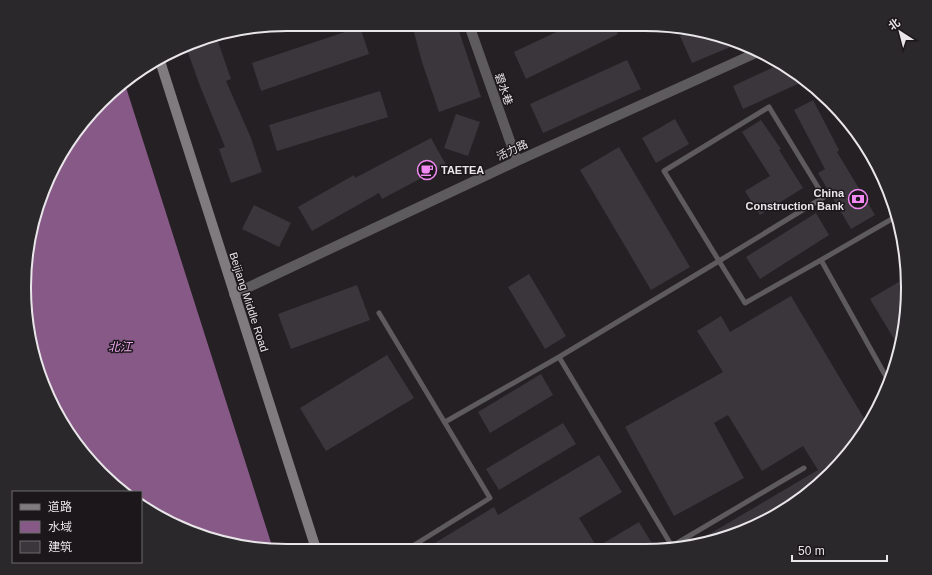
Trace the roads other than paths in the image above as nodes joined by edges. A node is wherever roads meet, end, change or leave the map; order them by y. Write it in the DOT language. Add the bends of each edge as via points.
graph roads {
  1 [pos="471,31"];
  2 [pos="752,55"];
  3 [pos="161,64"];
  4 [pos="517,161"];
  5 [pos="891,219"];
  6 [pos="821,260"];
  7 [pos="719,261"];
  8 [pos="234,294"];
  9 [pos="379,313"];
  10 [pos="559,357"];
  11 [pos="885,375"];
  12 [pos="445,422"];
  13 [pos="804,468"];
  14 [pos="683,541"];
  15 [pos="670,542"];
  16 [pos="314,544"];
  17 [pos="416,544"];
  1 -- 4 [label="street, 碧水巷"];
  2 -- 4 [label="street, 活力路"];
  3 -- 8 [label="street, Beijiang Middle Road"];
  4 -- 8 [label="street, 活力路"];
  5 -- 6 [label="lane"];
  6 -- 7 [label="lane" via="745,303"];
  6 -- 11 [label="lane"];
  7 -- 7 [label="lane" via="664,171 769,107 824,197"];
  7 -- 10 [label="lane"];
  8 -- 16 [label="street, Beijiang Middle Road"];
  9 -- 12 [label="lane"];
  10 -- 12 [label="lane"];
  10 -- 15 [label="lane"];
  12 -- 17 [label="lane" via="490,498"];
  13 -- 14 [label="lane"];
}
